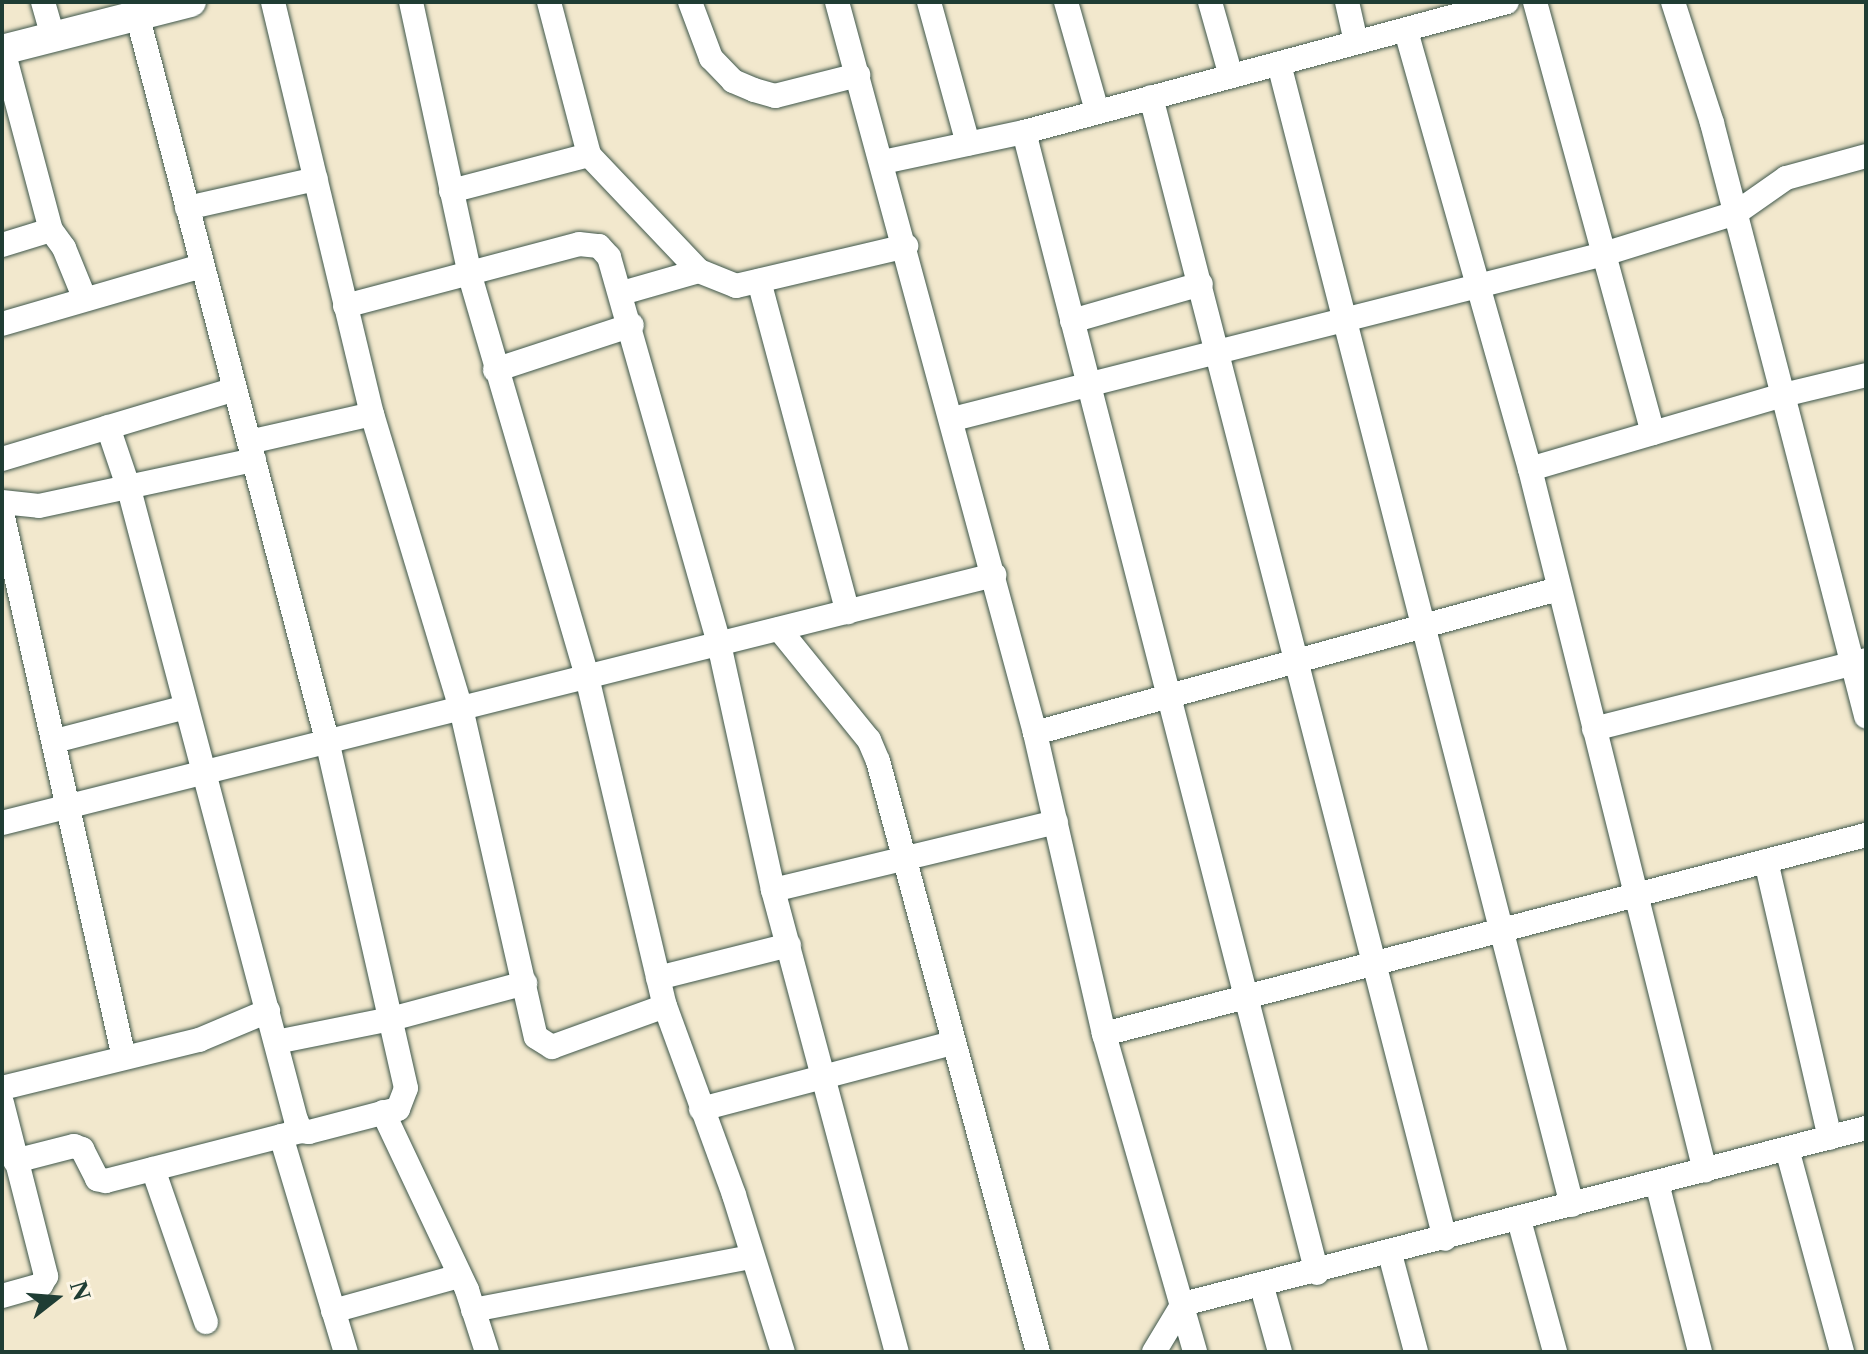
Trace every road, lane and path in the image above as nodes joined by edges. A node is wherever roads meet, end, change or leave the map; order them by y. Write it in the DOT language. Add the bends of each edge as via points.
graph roads {
  1 [pos="43,2"];
  2 [pos="191,2"];
  3 [pos="273,2"];
  4 [pos="411,2"];
  5 [pos="549,2"];
  6 [pos="690,2"];
  7 [pos="837,2"];
  8 [pos="929,2"];
  9 [pos="1066,2"];
  10 [pos="1210,2"];
  11 [pos="1347,2"];
  12 [pos="1535,2"];
  13 [pos="1673,2"];
  14 [pos="1491,4"];
  15 [pos="137,14"];
  16 [pos="1406,31"];
  17 [pos="53,36"];
  18 [pos="1356,42"];
  19 [pos="2,50"];
  20 [pos="1279,64"];
  21 [pos="858,75"];
  22 [pos="1231,76"];
  23 [pos="1151,97"];
  24 [pos="1097,111"];
  25 [pos="1024,132"];
  26 [pos="968,144"];
  27 [pos="589,155"];
  28 [pos="1866,156"];
  29 [pos="883,162"];
  30 [pos="316,179"];
  31 [pos="451,191"];
  32 [pos="187,208"];
  33 [pos="1736,213"];
  34 [pos="51,230"];
  35 [pos="2,245"];
  36 [pos="906,246"];
  37 [pos="1604,254"];
  38 [pos="202,266"];
  39 [pos="699,271"];
  40 [pos="470,276"];
  41 [pos="759,281"];
  42 [pos="1201,284"];
  43 [pos="1475,285"];
  44 [pos="622,293"];
  45 [pos="84,297"];
  46 [pos="345,306"];
  47 [pos="1345,318"];
  48 [pos="1072,321"];
  49 [pos="2,324"];
  50 [pos="632,325"];
  51 [pos="1219,350"];
  52 [pos="495,370"];
  53 [pos="1866,375"];
  54 [pos="1089,385"];
  55 [pos="235,389"];
  56 [pos="1783,395"];
  57 [pos="372,414"];
  58 [pos="953,419"];
  59 [pos="108,427"];
  60 [pos="1653,433"];
  61 [pos="251,451"];
  62 [pos="2,459"];
  63 [pos="1530,469"];
  64 [pos="129,489"];
  65 [pos="2,502"];
  66 [pos="2,513"];
  67 [pos="994,575"];
  68 [pos="1558,589"];
  69 [pos="848,612"];
  70 [pos="1420,627"];
  71 [pos="779,629"];
  72 [pos="719,644"];
  73 [pos="1299,660"];
  74 [pos="1859,662"];
  75 [pos="587,677"];
  76 [pos="1169,695"];
  77 [pos="186,707"];
  78 [pos="461,708"];
  79 [pos="1866,716"];
  80 [pos="1594,729"];
  81 [pos="1035,733"];
  82 [pos="327,740"];
  83 [pos="55,741"];
  84 [pos="203,771"];
  85 [pos="70,806"];
  86 [pos="1056,822"];
  87 [pos="2,823"];
  88 [pos="1866,835"];
  89 [pos="903,857"];
  90 [pos="1766,861"];
  91 [pos="773,890"];
  92 [pos="1637,893"];
  93 [pos="1504,927"];
  94 [pos="789,945"];
  95 [pos="1375,962"];
  96 [pos="658,978"];
  97 [pos="525,983"];
  98 [pos="1243,998"];
  99 [pos="665,1006"];
  100 [pos="268,1011"];
  101 [pos="391,1019"];
  102 [pos="1104,1034"];
  103 [pos="276,1042"];
  104 [pos="953,1043"];
  105 [pos="124,1058"];
  106 [pos="823,1075"];
  107 [pos="2,1088"];
  108 [pos="2,1103"];
  109 [pos="701,1109"];
  110 [pos="383,1112"];
  111 [pos="1866,1128"];
  112 [pos="291,1134"];
  113 [pos="1830,1138"];
  114 [pos="1787,1149"];
  115 [pos="15,1161"];
  116 [pos="153,1169"];
  117 [pos="1705,1171"];
  118 [pos="1657,1183"];
  119 [pos="12,1192"];
  120 [pos="1572,1205"];
  121 [pos="1519,1220"];
  122 [pos="1445,1239"];
  123 [pos="1390,1254"];
  124 [pos="752,1257"];
  125 [pos="1317,1273"];
  126 [pos="459,1276"];
  127 [pos="1262,1287"];
  128 [pos="2,1296"];
  129 [pos="1183,1304"];
  130 [pos="473,1310"];
  131 [pos="333,1311"];
  132 [pos="206,1322"];
  133 [pos="346,1352"];
  134 [pos="487,1352"];
  135 [pos="783,1352"];
  136 [pos="897,1352"];
  137 [pos="1038,1352"];
  138 [pos="1154,1352"];
  139 [pos="1195,1352"];
  140 [pos="1280,1352"];
  141 [pos="1416,1352"];
  142 [pos="1555,1352"];
  143 [pos="1700,1352"];
  144 [pos="1842,1352"];
  1 -- 17 [label="street"];
  2 -- 15 [label="main road"];
  3 -- 30 [label="street"];
  4 -- 31 [label="street"];
  5 -- 27 [label="street"];
  6 -- 21 [label="street" via="711,58 733,81 775,96"];
  7 -- 21 [label="street"];
  8 -- 26 [label="street"];
  9 -- 24 [label="street"];
  10 -- 22 [label="street"];
  11 -- 18 [label="street"];
  12 -- 37 [label="street"];
  13 -- 33 [label="street"];
  14 -- 16 [label="street"];
  15 -- 17 [label="main road"];
  15 -- 32 [label="street"];
  16 -- 18 [label="street"];
  16 -- 43 [label="street"];
  17 -- 19 [label="main road"];
  18 -- 20 [label="street"];
  19 -- 34 [label="street"];
  20 -- 22 [label="street"];
  20 -- 47 [label="street"];
  21 -- 29 [label="street"];
  22 -- 23 [label="street"];
  23 -- 24 [label="street"];
  23 -- 42 [label="street"];
  24 -- 25 [label="street"];
  25 -- 26 [label="street"];
  25 -- 48 [label="street"];
  26 -- 29 [label="street"];
  27 -- 31 [label="street"];
  27 -- 39 [label="street"];
  28 -- 33 [label="street" via="1786,178"];
  29 -- 36 [label="street"];
  30 -- 32 [label="street"];
  30 -- 46 [label="street"];
  31 -- 40 [label="street"];
  32 -- 38 [label="street"];
  33 -- 37 [label="street"];
  33 -- 56 [label="street"];
  34 -- 35 [label="street"];
  34 -- 45 [label="street"];
  36 -- 41 [label="street"];
  36 -- 58 [label="street"];
  37 -- 43 [label="street"];
  37 -- 60 [label="street"];
  38 -- 45 [label="street"];
  38 -- 55 [label="street"];
  39 -- 41 [label="street" via="723,285"];
  39 -- 44 [label="street"];
  40 -- 44 [label="street" via="591,243 609,257"];
  40 -- 46 [label="street"];
  40 -- 52 [label="street"];
  41 -- 69 [label="street"];
  42 -- 48 [label="street"];
  42 -- 51 [label="street"];
  43 -- 47 [label="street"];
  43 -- 63 [label="street"];
  44 -- 50 [label="street"];
  45 -- 49 [label="street"];
  46 -- 57 [label="street"];
  47 -- 51 [label="street"];
  47 -- 70 [label="street"];
  48 -- 54 [label="street"];
  50 -- 52 [label="street"];
  50 -- 72 [label="street"];
  51 -- 54 [label="street"];
  51 -- 73 [label="street"];
  52 -- 75 [label="street"];
  53 -- 56 [label="street"];
  54 -- 58 [label="street"];
  54 -- 76 [label="street"];
  55 -- 59 [label="street"];
  55 -- 61 [label="street"];
  56 -- 60 [label="street"];
  56 -- 74 [label="street"];
  57 -- 61 [label="street"];
  57 -- 78 [label="street"];
  58 -- 67 [label="street"];
  59 -- 62 [label="street"];
  59 -- 64 [label="street"];
  60 -- 63 [label="street"];
  61 -- 64 [label="street"];
  61 -- 82 [label="street"];
  63 -- 68 [label="street"];
  64 -- 65 [label="street" via="39,506"];
  64 -- 77 [label="street"];
  66 -- 83 [label="street"];
  67 -- 69 [label="street"];
  67 -- 81 [label="street"];
  68 -- 70 [label="street"];
  68 -- 80 [label="street"];
  69 -- 71 [label="street"];
  70 -- 73 [label="street"];
  70 -- 93 [label="street"];
  71 -- 72 [label="street"];
  71 -- 89 [label="street" via="869,740"];
  72 -- 75 [label="street"];
  72 -- 91 [label="street"];
  73 -- 76 [label="street"];
  73 -- 95 [label="street"];
  74 -- 79 [label="street"];
  74 -- 80 [label="street"];
  75 -- 78 [label="street"];
  75 -- 96 [label="street"];
  76 -- 81 [label="street"];
  76 -- 98 [label="street"];
  77 -- 83 [label="street"];
  77 -- 84 [label="street"];
  78 -- 82 [label="street"];
  78 -- 97 [label="street"];
  80 -- 92 [label="street"];
  81 -- 86 [label="street"];
  82 -- 84 [label="street"];
  82 -- 101 [label="street"];
  83 -- 85 [label="street"];
  84 -- 85 [label="street"];
  84 -- 100 [label="street"];
  85 -- 87 [label="street"];
  85 -- 105 [label="street"];
  86 -- 89 [label="street"];
  86 -- 102 [label="street"];
  88 -- 90 [label="street"];
  89 -- 91 [label="street"];
  89 -- 104 [label="street"];
  90 -- 92 [label="street"];
  90 -- 113 [label="street"];
  91 -- 94 [label="street"];
  92 -- 93 [label="street"];
  92 -- 117 [label="street"];
  93 -- 95 [label="street"];
  93 -- 120 [label="street"];
  94 -- 96 [label="street"];
  94 -- 106 [label="street"];
  95 -- 98 [label="street"];
  95 -- 122 [label="street"];
  96 -- 99 [label="street"];
  97 -- 99 [label="street" via="536,1037 546,1047"];
  97 -- 101 [label="street"];
  98 -- 102 [label="street"];
  98 -- 125 [label="street"];
  99 -- 109 [label="street"];
  100 -- 103 [label="street"];
  100 -- 105 [label="street" via="199,1040"];
  101 -- 103 [label="street"];
  101 -- 110 [label="street" via="406,1088 398,1109"];
  102 -- 129 [label="street"];
  103 -- 112 [label="street"];
  104 -- 106 [label="street"];
  104 -- 137 [label="street"];
  105 -- 107 [label="street"];
  106 -- 109 [label="street"];
  106 -- 136 [label="street"];
  108 -- 115 [label="street"];
  109 -- 124 [label="street"];
  110 -- 112 [label="street"];
  110 -- 126 [label="street"];
  111 -- 113 [label="street"];
  112 -- 116 [label="street"];
  112 -- 131 [label="street"];
  113 -- 114 [label="street"];
  114 -- 117 [label="street"];
  114 -- 144 [label="street"];
  115 -- 116 [label="street" via="74,1146 82,1149 97,1179"];
  115 -- 119 [label="street"];
  116 -- 132 [label="street"];
  117 -- 118 [label="street"];
  118 -- 120 [label="street"];
  118 -- 143 [label="street"];
  119 -- 128 [label="street" via="46,1276 28,1291"];
  120 -- 121 [label="street"];
  121 -- 122 [label="street"];
  121 -- 142 [label="street"];
  122 -- 123 [label="street"];
  123 -- 125 [label="street"];
  123 -- 141 [label="street"];
  124 -- 130 [label="street"];
  124 -- 135 [label="street"];
  125 -- 127 [label="street"];
  126 -- 130 [label="street"];
  126 -- 131 [label="street"];
  127 -- 129 [label="street"];
  127 -- 140 [label="street"];
  129 -- 138 [label="street"];
  129 -- 139 [label="street"];
  130 -- 134 [label="street"];
  131 -- 133 [label="street"];
}
